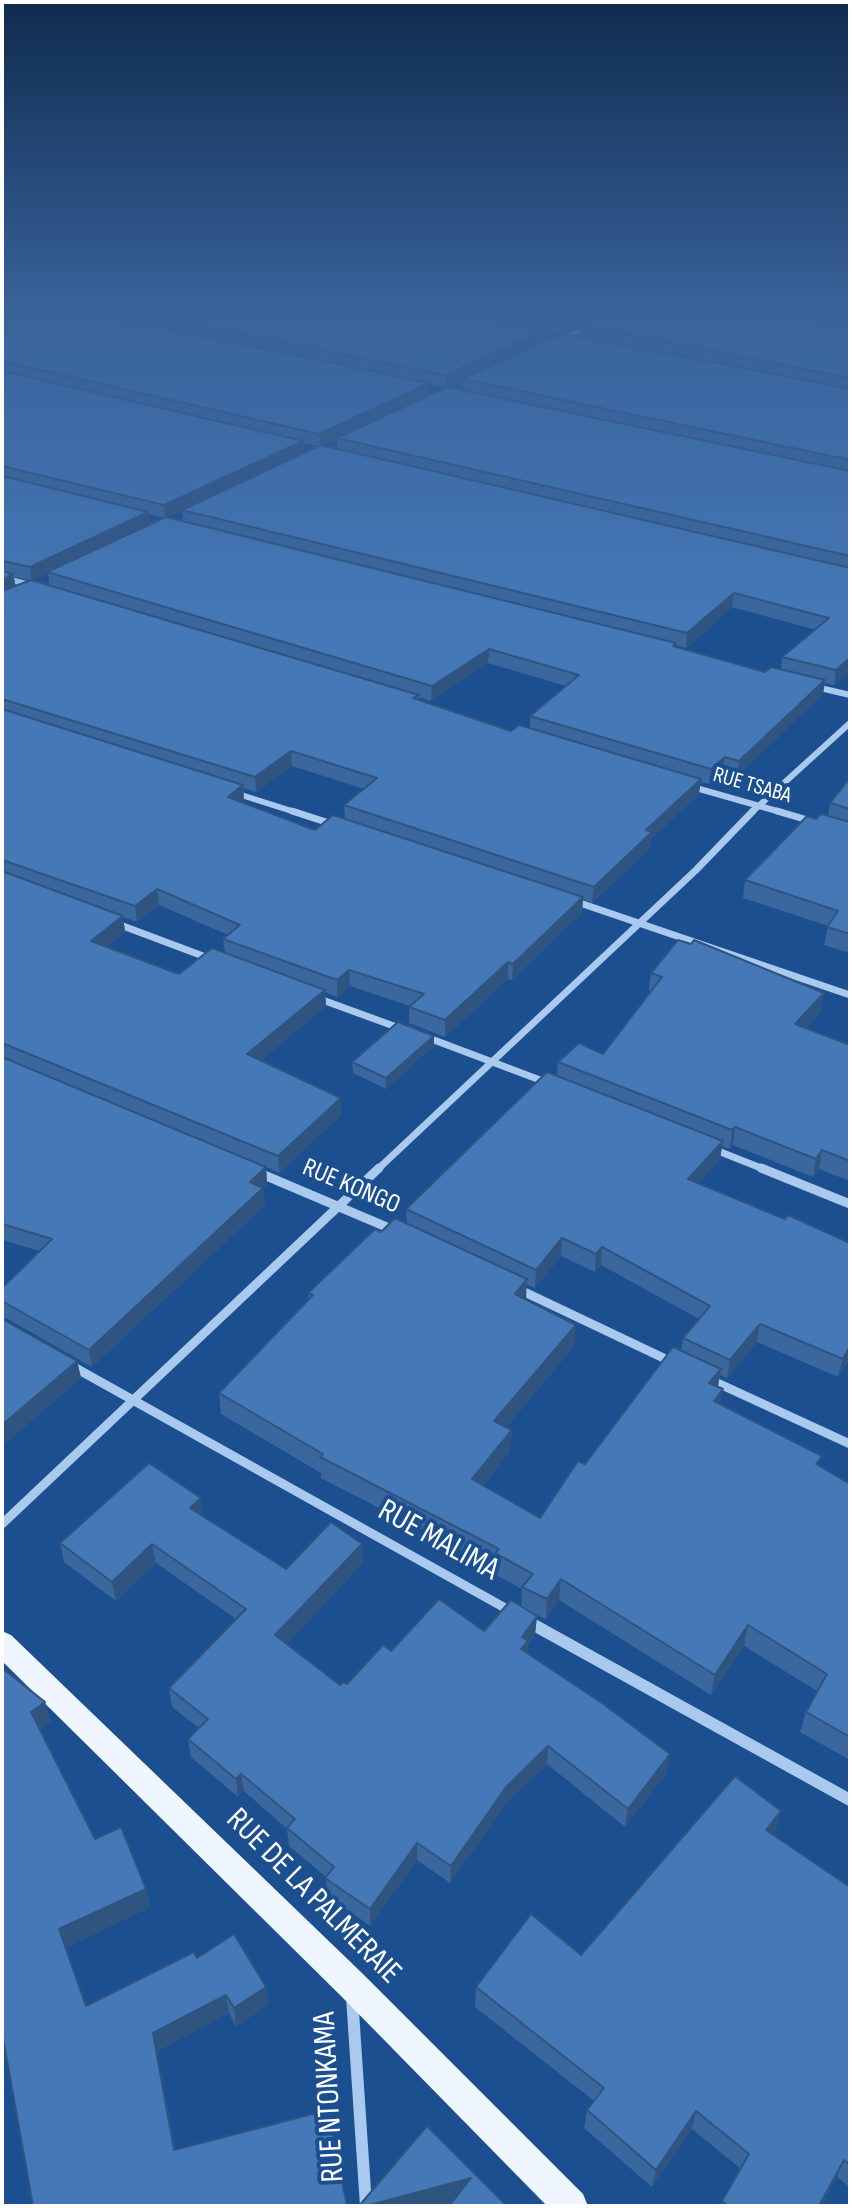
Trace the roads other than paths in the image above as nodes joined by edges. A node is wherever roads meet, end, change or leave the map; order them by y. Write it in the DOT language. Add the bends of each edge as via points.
graph roads {
  1 [pos="2,578"];
  2 [pos="47,580"];
  3 [pos="34,587"];
  4 [pos="13,597"];
  5 [pos="805,684"];
  6 [pos="850,695"];
  7 [pos="850,723"];
  8 [pos="687,785"];
  9 [pos="230,792"];
  10 [pos="758,806"];
  11 [pos="819,824"];
  12 [pos="336,825"];
  13 [pos="563,898"];
  14 [pos="107,920"];
  15 [pos="639,923"];
  16 [pos="224,964"];
  17 [pos="850,995"];
  18 [pos="314,997"];
  19 [pos="492,1061"];
  20 [pos="564,1090"];
  21 [pos="707,1147"];
  22 [pos="246,1168"];
  23 [pos="850,1204"];
  24 [pos="341,1205"];
  25 [pos="411,1238"];
  26 [pos="508,1284"];
  27 [pos="55,1356"];
  28 [pos="690,1370"];
  29 [pos="703,1377"];
  30 [pos="134,1402"];
  31 [pos="850,1444"];
  32 [pos="2,1524"];
  33 [pos="2,1643"];
  34 [pos="850,1800"];
  35 [pos="352,1985"];
  36 [pos="366,2206"];
  37 [pos="571,2206"];
  1 -- 3 [label="street"];
  2 -- 3 [label="main road"];
  3 -- 4 [label="main road"];
  5 -- 6 [label="street"];
  7 -- 10 [label="street"];
  8 -- 10 [label="street, RUE TSABA"];
  9 -- 12 [label="street"];
  10 -- 11 [label="street, RUE TSABA"];
  10 -- 15 [label="street"];
  13 -- 15 [label="street"];
  14 -- 16 [label="street"];
  15 -- 17 [label="street"];
  15 -- 19 [label="street"];
  18 -- 19 [label="street"];
  19 -- 20 [label="street"];
  19 -- 24 [label="street"];
  21 -- 23 [label="street"];
  22 -- 24 [label="street, RUE KONGO"];
  24 -- 25 [label="street, RUE KONGO"];
  24 -- 30 [label="street"];
  26 -- 28 [label="street"];
  27 -- 30 [label="street, RUE MALIMA"];
  29 -- 31 [label="street"];
  30 -- 32 [label="street"];
  30 -- 34 [label="street, RUE MALIMA"];
  33 -- 35 [label="main road, RUE DE LA PALMERAIE"];
  35 -- 36 [label="street, RUE NTONKAMA"];
  35 -- 37 [label="main road, RUE DE LA PALMERAIE"];
}
